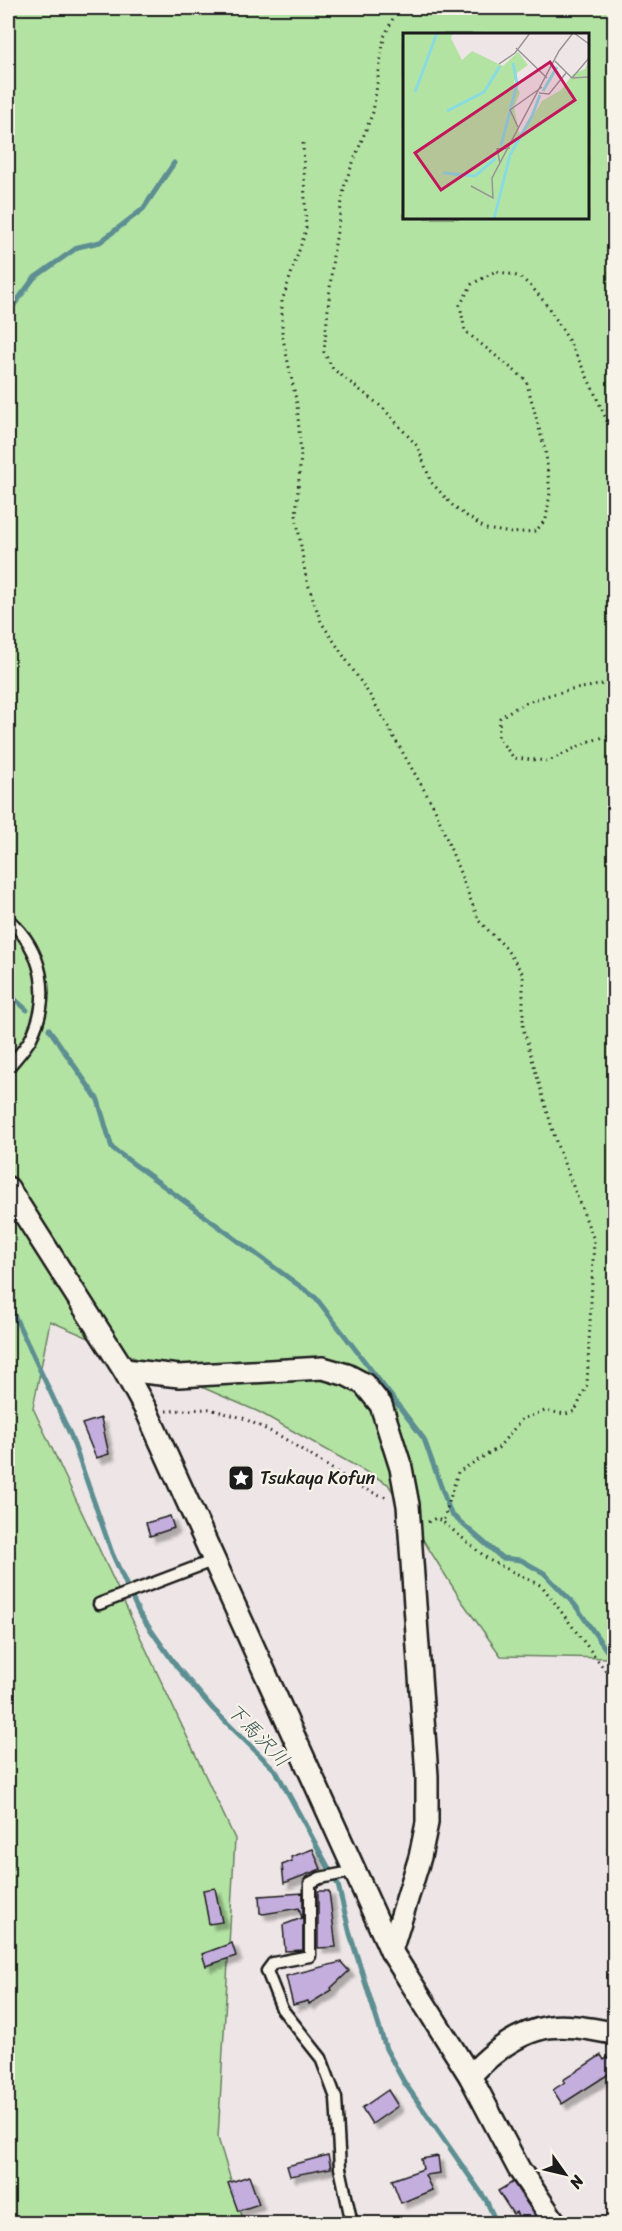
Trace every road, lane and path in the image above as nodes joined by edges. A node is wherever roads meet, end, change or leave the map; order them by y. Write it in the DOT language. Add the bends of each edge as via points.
graph roads {
  1 [pos="398,8"];
  2 [pos="303,143"];
  3 [pos="615,438"];
  4 [pos="615,682"];
  5 [pos="615,735"];
  6 [pos="8,919"];
  7 [pos="8,1068"];
  8 [pos="8,1188"];
  9 [pos="124,1370"];
  10 [pos="147,1412"];
  11 [pos="408,1505"];
  12 [pos="443,1522"];
  13 [pos="411,1538"];
  14 [pos="212,1561"];
  15 [pos="99,1604"];
  16 [pos="615,1682"];
  17 [pos="350,1872"];
  18 [pos="392,1951"];
  19 [pos="615,2033"];
  20 [pos="470,2076"];
  21 [pos="352,2223"];
  22 [pos="556,2223"];
  1 -- 3 [label="path" via="384,37 373,112 345,183 324,352 333,369 383,408 418,447 431,482 455,508 486,529 536,531 546,519 550,493 546,454 526,380 465,331 460,305 472,284 496,271 522,278 551,311"];
  2 -- 12 [label="path" via="306,230 282,301 282,323 302,455 296,515 306,578 321,622 431,800 479,921 505,946 523,974 524,1028 556,1145 594,1240 587,1385 575,1411 545,1411 522,1419 498,1448 458,1472"];
  4 -- 5 [label="path" via="517,705 500,718 498,738 514,758 549,761 587,742"];
  6 -- 7 [label="lane" via="37,957 44,987 42,1011 30,1040"];
  8 -- 9 [label="street"];
  9 -- 10 [label="street"];
  9 -- 11 [label="street" via="179,1376 323,1368 347,1375 364,1384 381,1405"];
  10 -- 11 [label="path" via="210,1409 243,1418 282,1437 363,1489"];
  10 -- 14 [label="street"];
  11 -- 13 [label="street"];
  12 -- 13 [label="path" via="436,1518 429,1521"];
  12 -- 16 [label="path" via="489,1560 542,1586"];
  13 -- 18 [label="street" via="427,1823"];
  14 -- 15 [label="lane"];
  14 -- 17 [label="street"];
  17 -- 18 [label="street"];
  17 -- 21 [label="lane" via="310,1883 310,1956 273,1963 267,1971 282,2009 321,2058 336,2098 340,2168"];
  18 -- 20 [label="street"];
  19 -- 20 [label="street" via="549,2027 490,2053"];
  20 -- 22 [label="street" via="519,2169"];
}
